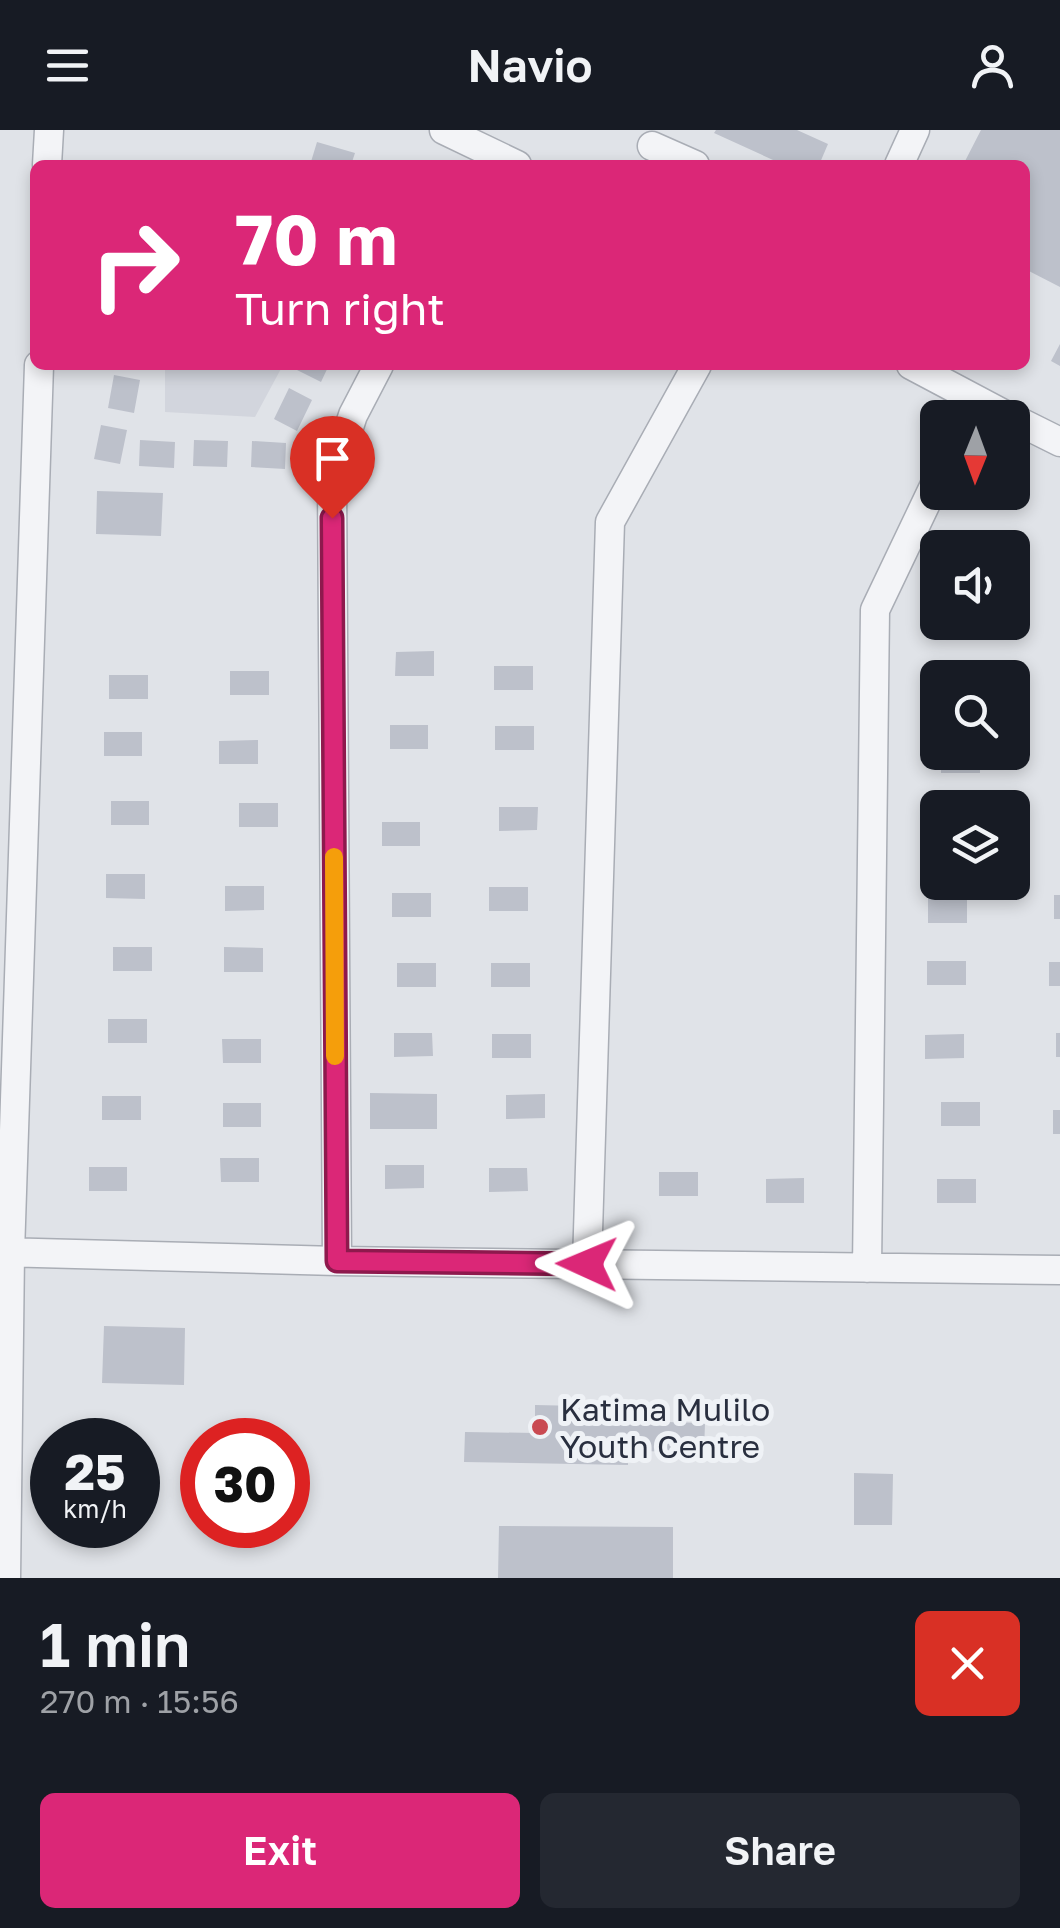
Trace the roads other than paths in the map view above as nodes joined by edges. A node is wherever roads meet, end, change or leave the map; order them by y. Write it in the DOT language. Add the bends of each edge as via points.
graph roads {
  1 [pos="49,130"];
  2 [pos="444,130"];
  3 [pos="915,130"];
  4 [pos="651,147"];
  5 [pos="47,160"];
  6 [pos="496,160"];
  7 [pos="683,160"];
  8 [pos="902,160"];
  9 [pos="39,370"];
  10 [pos="376,370"];
  11 [pos="694,370"];
  12 [pos="918,370"];
  13 [pos="959,400"];
  14 [pos="1030,427"];
  15 [pos="1060,442"];
  16 [pos="923,510"];
  17 [pos="5,1252"];
  18 [pos="337,1261"];
  19 [pos="587,1264"];
  20 [pos="867,1268"];
  21 [pos="1060,1270"];
  22 [pos="6,1578"];
  1 -- 5 [label="street"];
  2 -- 6 [label="street"];
  3 -- 8 [label="street"];
  4 -- 7 [label="street"];
  9 -- 17 [label="street"];
  10 -- 18 [label="street" via="352,415 332,479"];
  11 -- 19 [label="street" via="610,522"];
  12 -- 13 [label="street"];
  14 -- 15 [label="street"];
  16 -- 20 [label="street" via="876,610"];
  17 -- 18 [label="street"];
  17 -- 22 [label="street"];
  18 -- 19 [label="street"];
  19 -- 20 [label="street"];
  20 -- 21 [label="street"];
}
